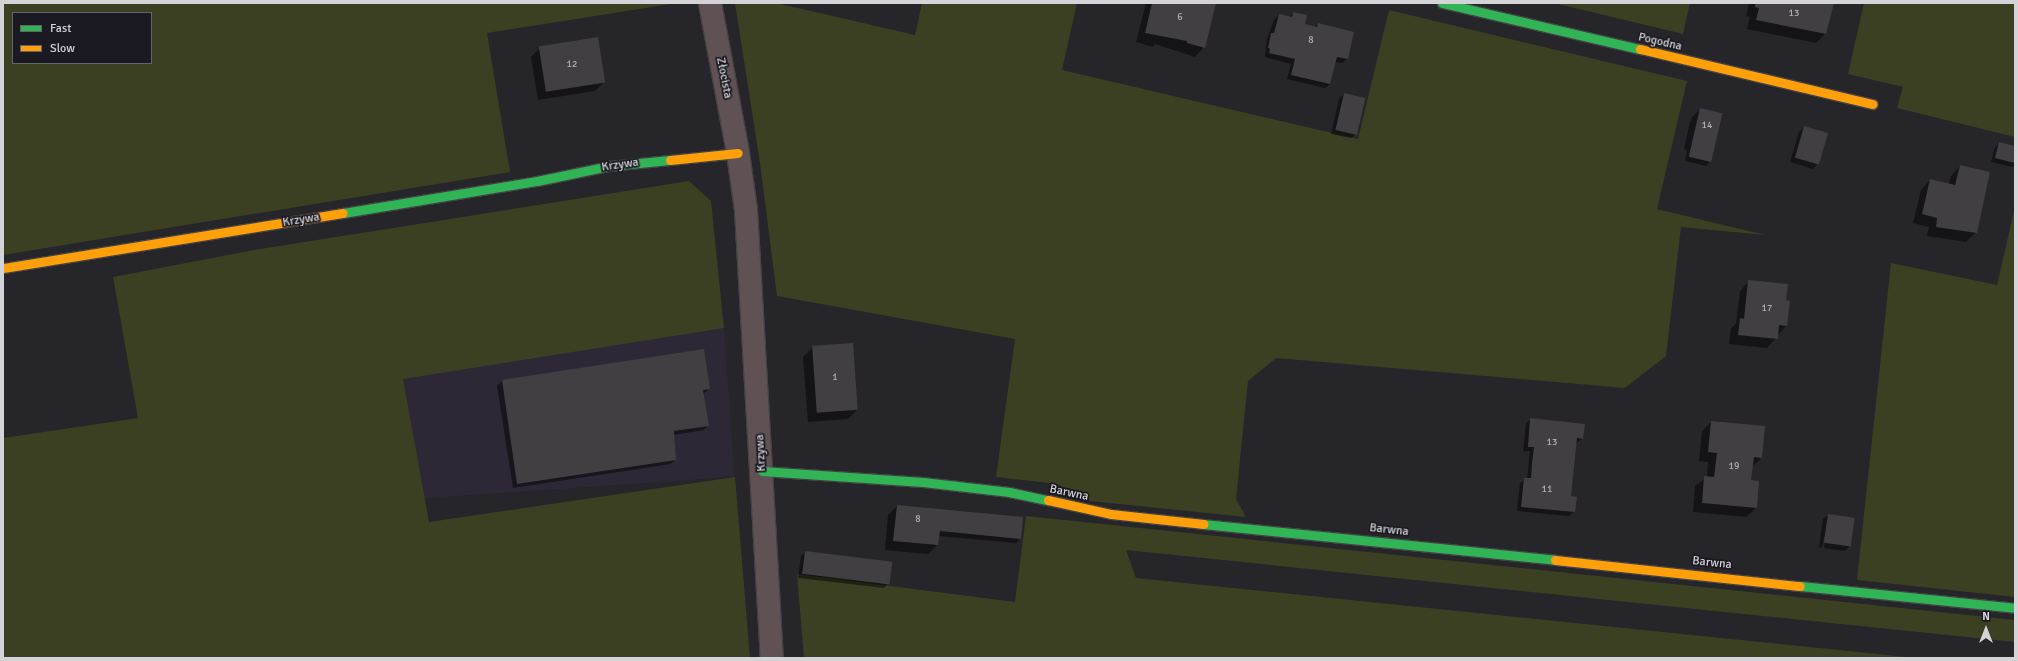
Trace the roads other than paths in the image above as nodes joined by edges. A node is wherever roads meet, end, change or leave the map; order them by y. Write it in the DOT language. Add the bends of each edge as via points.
graph roads {
  1 [pos="710,3"];
  2 [pos="1442,3"];
  3 [pos="1873,104"];
  4 [pos="738,153"];
  5 [pos="3,268"];
  6 [pos="762,471"];
  7 [pos="2015,608"];
  8 [pos="772,658"];
  1 -- 4 [label="street, Złocista"];
  2 -- 3 [label="street, Pogodna"];
  4 -- 5 [label="street, Krzywa" via="609,166 537,181"];
  4 -- 6 [label="street, Krzywa" via="746,210"];
  6 -- 7 [label="street, Barwna" via="923,482 1009,492 1111,514"];
  6 -- 8 [label="street, Krzywa"];
}
